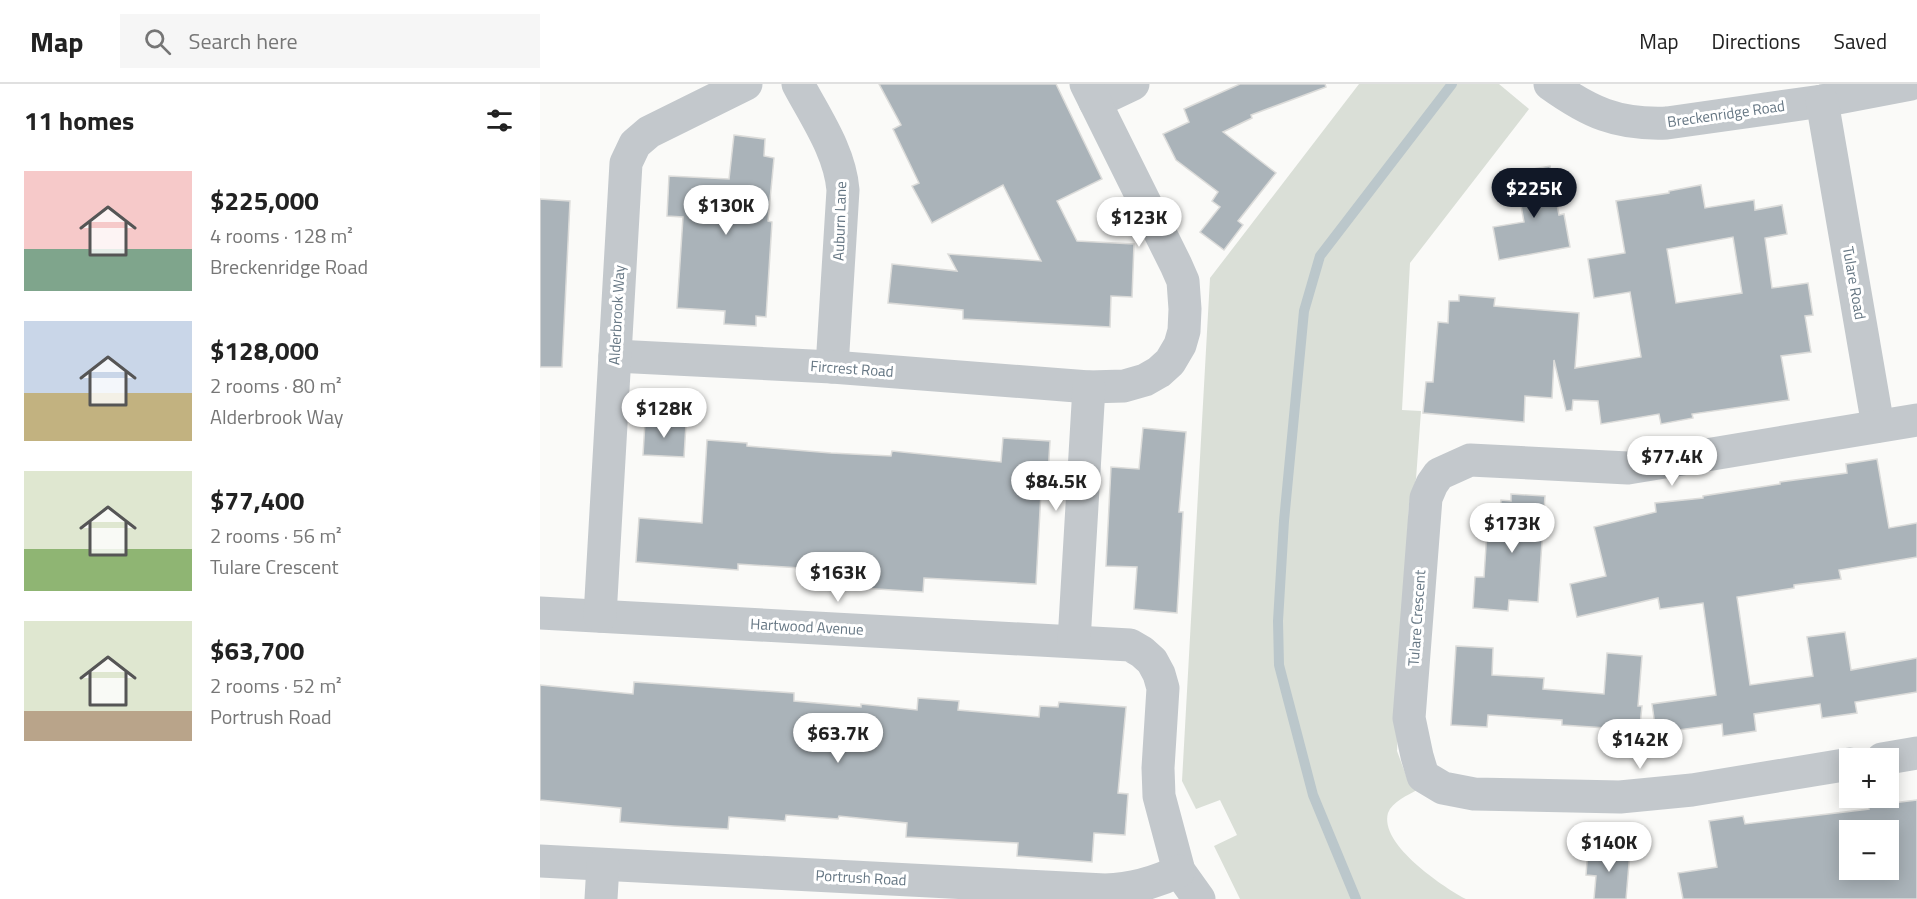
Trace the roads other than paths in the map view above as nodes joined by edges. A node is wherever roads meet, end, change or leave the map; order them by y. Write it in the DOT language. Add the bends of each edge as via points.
graph roads {
  1 [pos="746,84"];
  2 [pos="798,84"];
  3 [pos="1133,84"];
  4 [pos="1550,84"];
  5 [pos="1911,84"];
  6 [pos="1090,93"];
  7 [pos="1822,101"];
  8 [pos="615,356"];
  9 [pos="832,367"];
  10 [pos="1089,387"];
  11 [pos="1917,420"];
  12 [pos="1878,426"];
  13 [pos="540,613"];
  14 [pos="600,616"];
  15 [pos="1074,640"];
  16 [pos="1917,753"];
  17 [pos="1899,756"];
  18 [pos="1839,766"];
  19 [pos="540,861"];
  20 [pos="603,865"];
  21 [pos="1179,871"];
  22 [pos="601,899"];
  23 [pos="1199,899"];
  1 -- 8 [label="street, Alderbrook Way" via="649,132 629,153 624,172"];
  2 -- 9 [label="street, Auburn Lane" via="835,154 842,177"];
  3 -- 6 [label="street"];
  4 -- 7 [label="street, Breckenridge Road" via="1591,111 1627,123 1666,123"];
  5 -- 7 [label="street, Breckenridge Road"];
  6 -- 10 [label="street, Fircrest Road" via="1176,264 1183,280 1185,309 1180,345 1159,372 1124,386"];
  7 -- 12 [label="street, Tulare Road"];
  8 -- 9 [label="street, Fircrest Road"];
  8 -- 14 [label="street, Alderbrook Way"];
  9 -- 10 [label="street, Fircrest Road"];
  10 -- 15 [label="street"];
  11 -- 12 [label="street"];
  12 -- 18 [label="street, Tulare Crescent" via="1628,468 1470,460 1439,474 1426,498 1409,718 1423,776 1443,788 1474,794 1620,797 1692,790"];
  13 -- 14 [label="street, Hartwood Avenue"];
  14 -- 15 [label="street, Hartwood Avenue"];
  15 -- 21 [label="street, Hartwood Avenue" via="1130,645 1152,661 1159,674 1163,688 1159,796"];
  16 -- 17 [label="street"];
  19 -- 20 [label="street, Portrush Road"];
  20 -- 21 [label="street, Portrush Road" via="1105,891 1146,885"];
  20 -- 22 [label="street"];
  21 -- 23 [label="street"];
}
